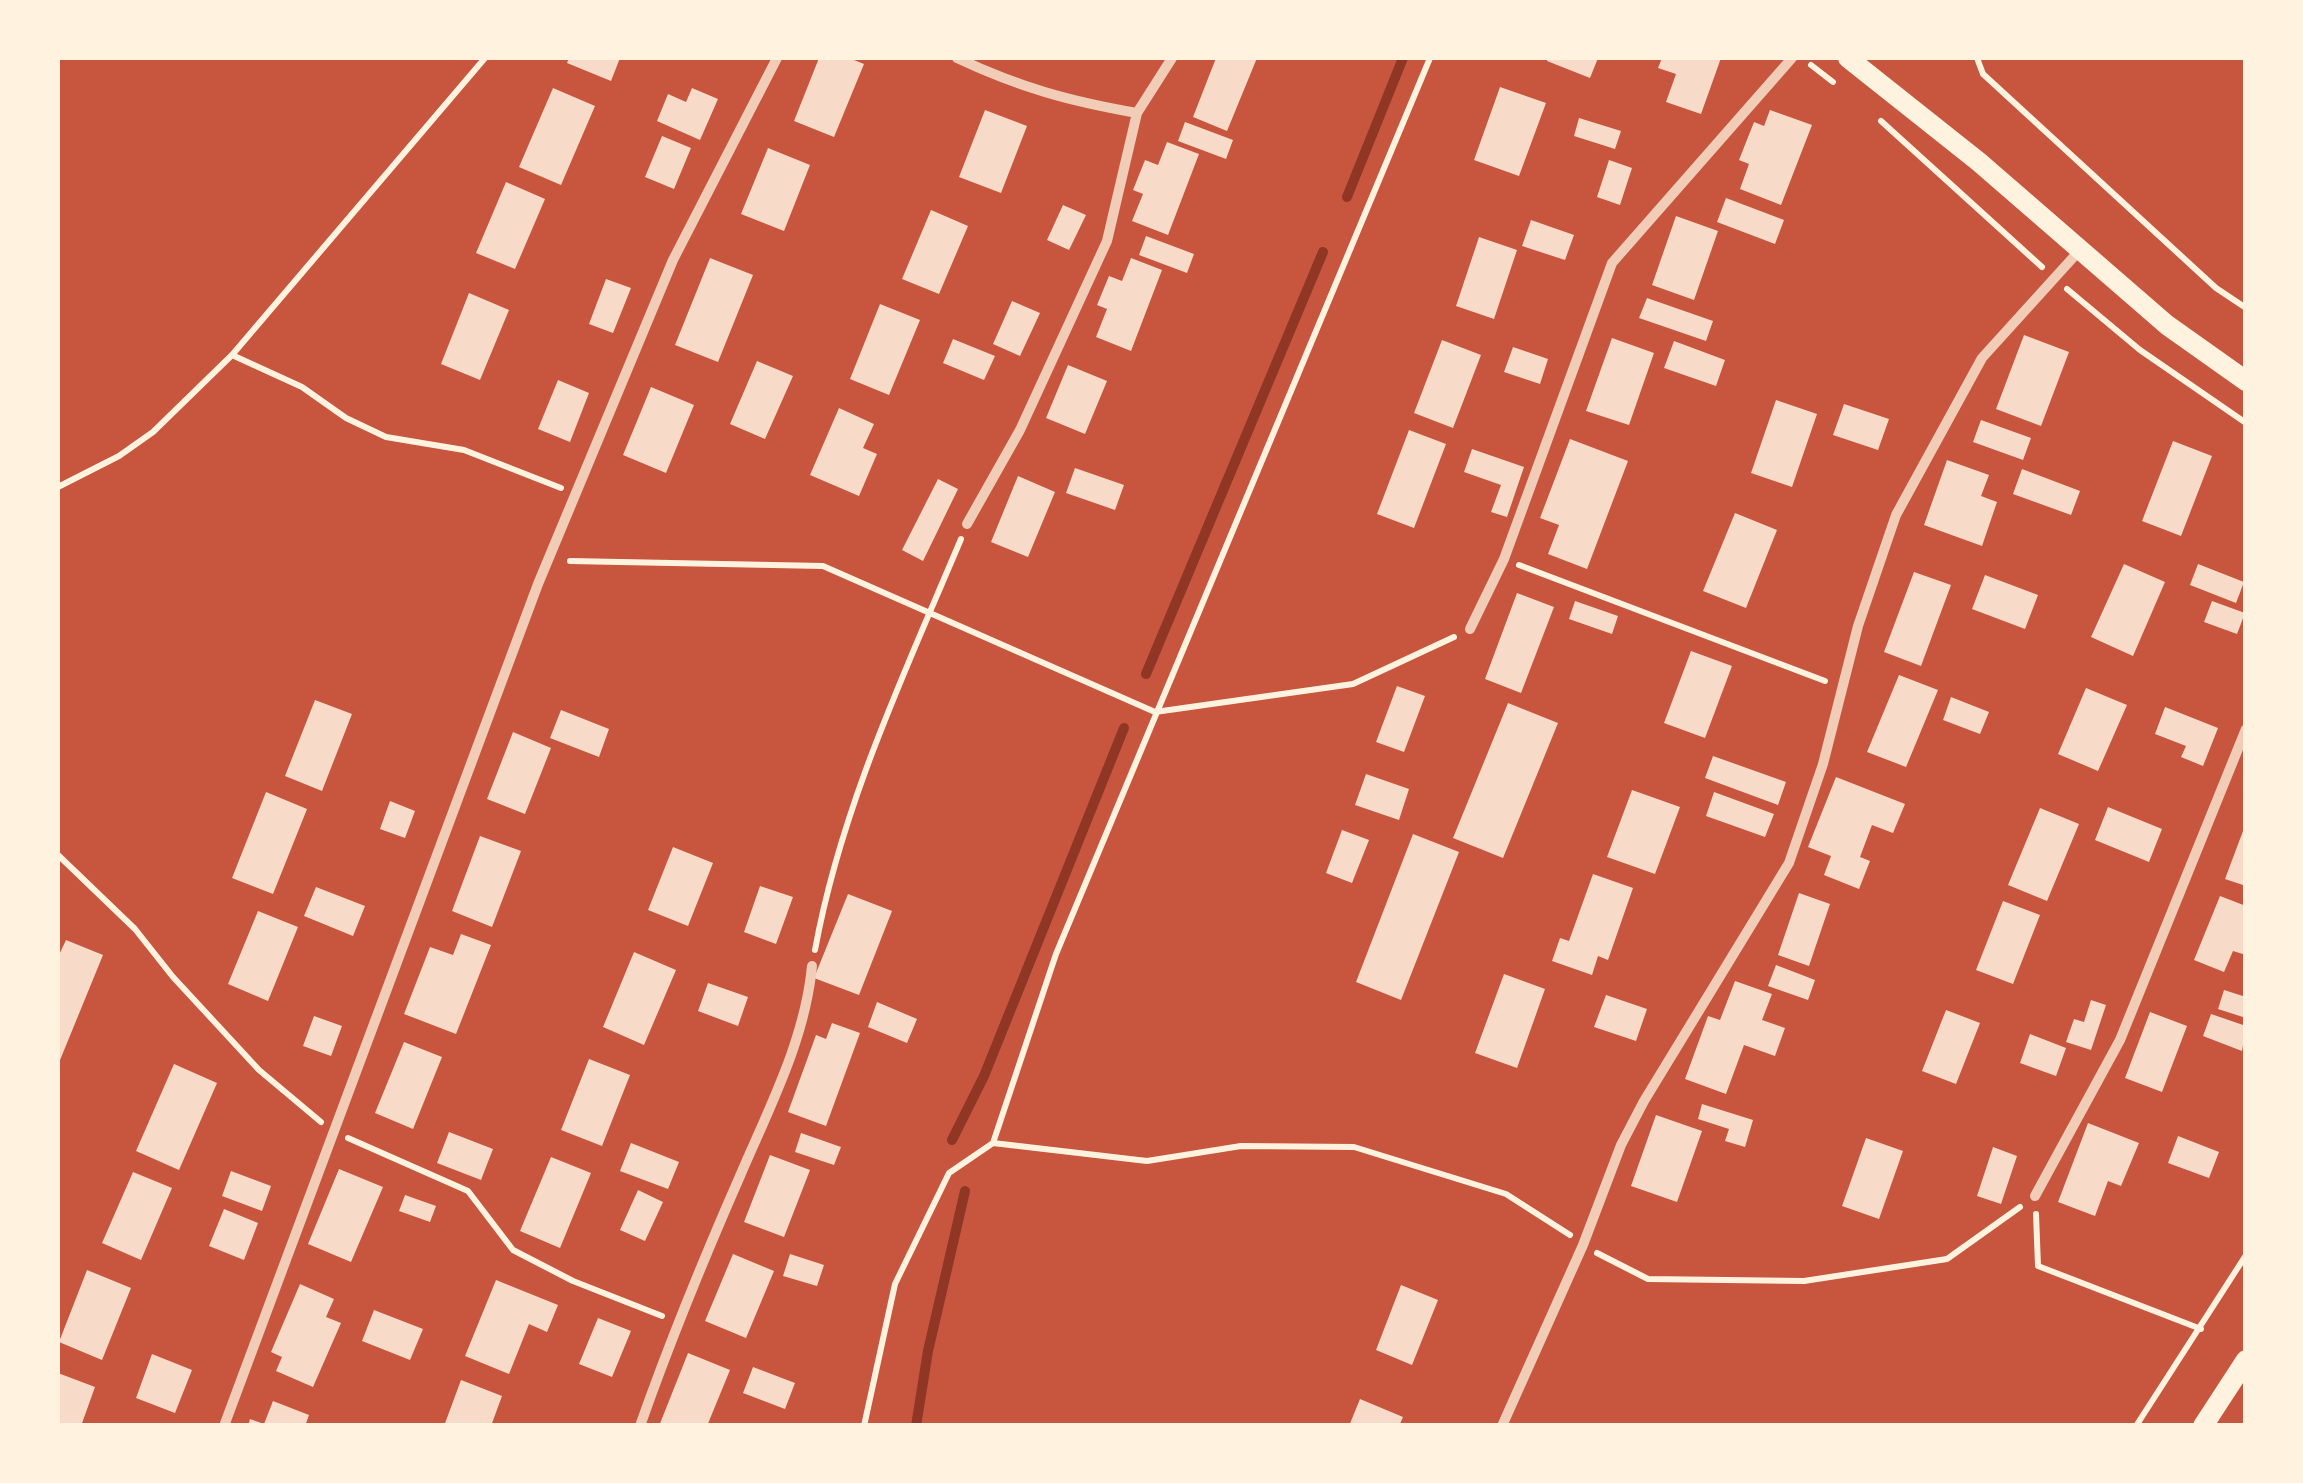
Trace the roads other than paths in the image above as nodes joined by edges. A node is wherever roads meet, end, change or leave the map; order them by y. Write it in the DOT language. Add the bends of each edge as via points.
graph roads {
  1 [pos="776,58"];
  2 [pos="958,58"];
  3 [pos="1172,58"];
  4 [pos="1792,58"];
  5 [pos="1848,58"];
  6 [pos="1138,112"];
  7 [pos="2079,250"];
  8 [pos="2246,381"];
  9 [pos="967,524"];
  10 [pos="1470,629"];
  11 [pos="2246,728"];
  12 [pos="812,966"];
  13 [pos="2036,1196"];
  14 [pos="2246,1360"];
  15 [pos="224,1426"];
  16 [pos="640,1426"];
  17 [pos="1502,1426"];
  18 [pos="2203,1426"];
  1 -- 15 [label="street" via="673,260 548,560"];
  2 -- 6 [label="street" via="1068,100"];
  3 -- 6 [label="street"];
  4 -- 10 [label="street" via="1612,263 1504,560"];
  5 -- 7 [label="main road"];
  6 -- 9 [label="street" via="1107,241 1020,430"];
  7 -- 8 [label="main road"];
  7 -- 17 [label="street" via="1982,358 1896,515 1789,864 1621,1145"];
  11 -- 13 [label="street" via="2120,1040"];
  12 -- 16 [label="street" via="793,1050"];
  14 -- 18 [label="main road"];
}
